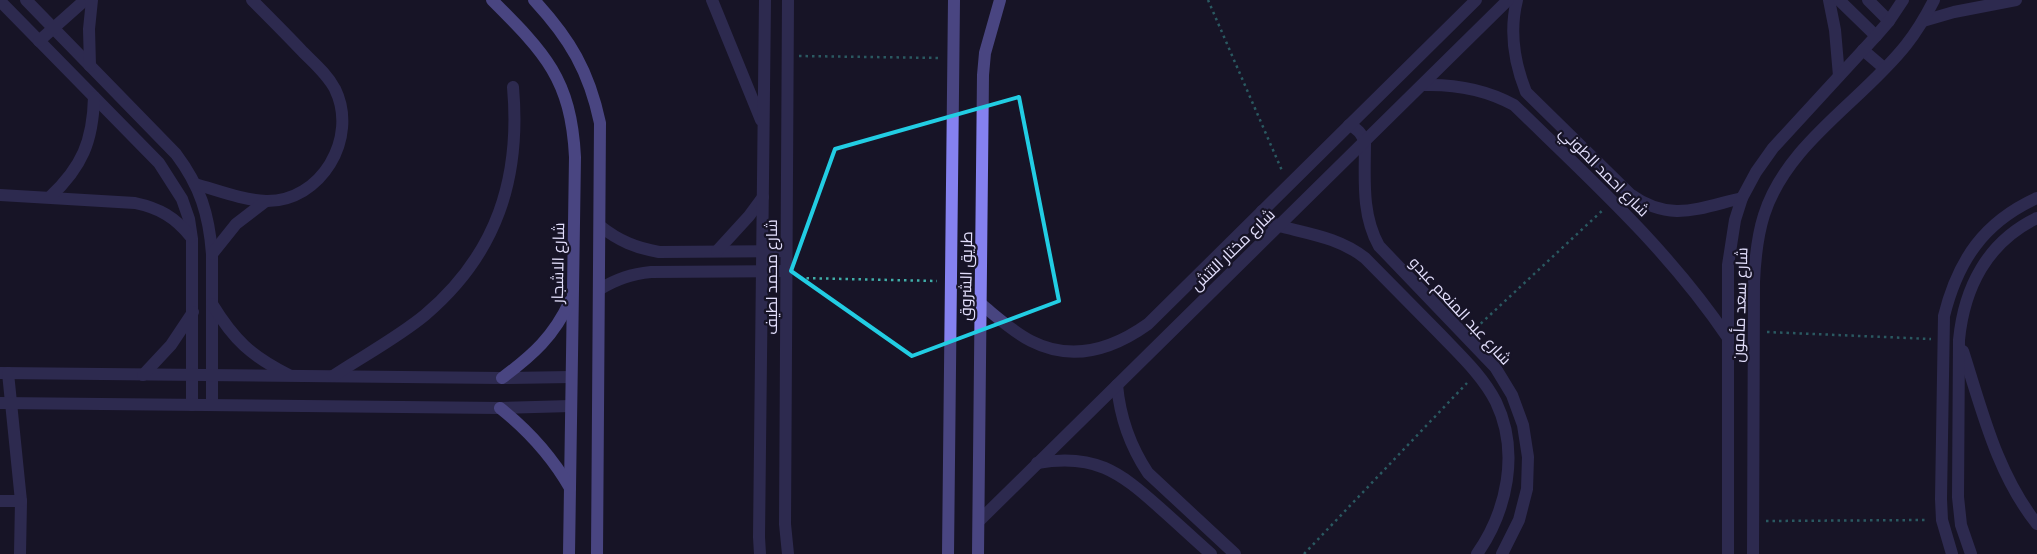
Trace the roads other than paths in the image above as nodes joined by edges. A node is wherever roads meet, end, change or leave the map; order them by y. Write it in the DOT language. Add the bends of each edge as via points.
graph roads {
  1 [pos="26,0"];
  2 [pos="85,0"];
  3 [pos="92,0"];
  4 [pos="252,0"];
  5 [pos="534,0"];
  6 [pos="712,0"];
  7 [pos="765,0"];
  8 [pos="788,0"];
  9 [pos="954,0"];
  10 [pos="1000,0"];
  11 [pos="1476,0"];
  12 [pos="1508,0"];
  13 [pos="1517,0"];
  14 [pos="1829,0"];
  15 [pos="1839,0"];
  16 [pos="1868,0"];
  17 [pos="1903,0"];
  18 [pos="1934,0"];
  19 [pos="2016,0"];
  20 [pos="0,1"];
  21 [pos="499,2"];
  22 [pos="1889,21"];
  23 [pos="1923,21"];
  24 [pos="1449,26"];
  25 [pos="53,28"];
  26 [pos="1876,36"];
  27 [pos="39,41"];
  28 [pos="1465,42"];
  29 [pos="1863,50"];
  30 [pos="90,66"];
  31 [pos="1884,68"];
  32 [pos="1840,76"];
  33 [pos="1423,85"];
  34 [pos="512,86"];
  35 [pos="94,97"];
  36 [pos="1349,125"];
  37 [pos="763,126"];
  38 [pos="1364,142"];
  39 [pos="1614,178"];
  40 [pos="195,184"];
  41 [pos="1601,190"];
  42 [pos="0,195"];
  43 [pos="50,197"];
  44 [pos="763,197"];
  45 [pos="1742,198"];
  46 [pos="2037,198"];
  47 [pos="266,200"];
  48 [pos="1262,211"];
  49 [pos="2037,218"];
  50 [pos="600,226"];
  51 [pos="1279,226"];
  52 [pos="192,239"];
  53 [pos="717,251"];
  54 [pos="762,251"];
  55 [pos="786,251"];
  56 [pos="212,254"];
  57 [pos="762,271"];
  58 [pos="786,274"];
  59 [pos="600,289"];
  60 [pos="573,296"];
  61 [pos="212,304"];
  62 [pos="981,304"];
  63 [pos="193,312"];
  64 [pos="1160,312"];
  65 [pos="1174,329"];
  66 [pos="1728,338"];
  67 [pos="1943,339"];
  68 [pos="1959,340"];
  69 [pos="4,373"];
  70 [pos="143,375"];
  71 [pos="192,375"];
  72 [pos="212,375"];
  73 [pos="291,376"];
  74 [pos="333,376"];
  75 [pos="571,377"];
  76 [pos="502,378"];
  77 [pos="1116,385"];
  78 [pos="6,404"];
  79 [pos="192,405"];
  80 [pos="212,405"];
  81 [pos="571,406"];
  82 [pos="500,408"];
  83 [pos="1037,463"];
  84 [pos="570,488"];
  85 [pos="0,501"];
  86 [pos="22,501"];
  87 [pos="979,520"];
  88 [pos="2037,524"];
  89 [pos="20,554"];
  90 [pos="569,554"];
  91 [pos="597,554"];
  92 [pos="760,554"];
  93 [pos="788,554"];
  94 [pos="948,554"];
  95 [pos="978,554"];
  96 [pos="1212,554"];
  97 [pos="1235,554"];
  98 [pos="1477,554"];
  99 [pos="1502,554"];
  100 [pos="1728,554"];
  101 [pos="1753,554"];
  102 [pos="1952,554"];
  103 [pos="1971,554"];
  1 -- 25 [label="street"];
  2 -- 25 [label="street"];
  3 -- 30 [label="street"];
  4 -- 47 [label="street" via="324,73 335,90 342,118 339,147 319,179 303,191 285,198"];
  5 -- 50 [label="street" via="568,41 594,94 600,123"];
  6 -- 37 [label="street"];
  7 -- 37 [label="street, شارع محمد لطيف"];
  8 -- 55 [label="street, شارع محمد لطيف"];
  9 -- 94 [label="street, طريق الشروق"];
  10 -- 62 [label="street, طريق الشروق" via="985,53 983,75"];
  11 -- 24 [label="street, شارع مختار التتش"];
  12 -- 28 [label="street, شارع مختار التتش"];
  13 -- 39 [label="street, شارع احمد الطوني" via="1512,31 1514,52 1526,92"];
  14 -- 32 [label="street"];
  15 -- 26 [label="street"];
  16 -- 22 [label="street"];
  17 -- 22 [label="street, شارع سعد مأمون"];
  18 -- 23 [label="street, شارع سعد مأمون"];
  19 -- 23 [label="street"];
  20 -- 27 [label="street"];
  21 -- 60 [label="street, شارع الاشجار" via="543,54 568,103 575,157"];
  22 -- 26 [label="street, شارع سعد مأمون"];
  23 -- 31 [label="street, شارع سعد مأمون"];
  24 -- 28 [label="street"];
  24 -- 36 [label="street, شارع مختار التتش"];
  25 -- 27 [label="street"];
  25 -- 30 [label="street"];
  26 -- 29 [label="street, شارع سعد مأمون"];
  27 -- 35 [label="street"];
  28 -- 33 [label="street, شارع مختار التتش"];
  29 -- 31 [label="street"];
  29 -- 32 [label="street, شارع سعد مأمون"];
  30 -- 40 [label="street" via="176,154"];
  31 -- 101 [label="street, شارع سعد مأمون" via="1799,154 1779,183 1764,214 1756,248 1754,282"];
  32 -- 45 [label="street, شارع سعد مأمون" via="1773,148"];
  33 -- 38 [label="street, شارع مختار التتش"];
  33 -- 41 [label="street, شارع احمد الطوني" via="1452,85 1480,90 1514,105"];
  34 -- 74 [label="street" via="516,118 513,158 509,182 486,242 458,281 424,315"];
  35 -- 43 [label="street" via="94,120 80,163"];
  35 -- 52 [label="street" via="172,180 189,219"];
  36 -- 38 [label="street" via="1357,128"];
  36 -- 48 [label="street, شارع مختار التتش"];
  37 -- 44 [label="street, شارع محمد لطيف"];
  38 -- 51 [label="street, شارع مختار التتش"];
  38 -- 99 [label="street, شارع عبد المنعم عبدو" via="1366,216 1379,246 1495,367 1512,395 1523,425 1528,457 1527,489 1519,520"];
  39 -- 41 [label="street"];
  39 -- 45 [label="street, شارع احمد الطوني" via="1643,204 1673,212"];
  40 -- 47 [label="street"];
  40 -- 56 [label="street" via="210,230"];
  41 -- 66 [label="street, شارع احمد الطوني" via="1672,263"];
  42 -- 43 [label="street"];
  43 -- 52 [label="street" via="152,207 182,225"];
  44 -- 53 [label="street"];
  44 -- 54 [label="street, شارع محمد لطيف"];
  45 -- 66 [label="street, شارع سعد مأمون" via="1730,242"];
  46 -- 67 [label="street" via="2003,217 1971,251 1950,293"];
  47 -- 56 [label="street" via="236,224"];
  48 -- 51 [label="street, شارع عبد المنعم عبدو"];
  48 -- 64 [label="street, شارع مختار التتش"];
  49 -- 68 [label="street" via="2013,233 1985,262 1966,300"];
  50 -- 53 [label="street" via="627,244 643,249 659,252"];
  50 -- 59 [label="street"];
  51 -- 65 [label="street, شارع مختار التتش"];
  51 -- 98 [label="street, شارع عبد المنعم عبدو" via="1339,241 1353,248 1477,372 1496,402 1505,429 1507,484 1489,537"];
  52 -- 63 [label="street"];
  53 -- 54 [label="street"];
  54 -- 55 [label="street"];
  54 -- 57 [label="street, شارع محمد لطيف"];
  55 -- 58 [label="street, شارع محمد لطيف"];
  56 -- 61 [label="street"];
  57 -- 58 [label="street"];
  57 -- 59 [label="street" via="633,274"];
  57 -- 92 [label="street, شارع محمد لطيف"];
  58 -- 93 [label="street, شارع محمد لطيف" via="785,524"];
  59 -- 91 [label="street"];
  60 -- 75 [label="street, شارع الاشجار"];
  60 -- 76 [label="street" via="561,322 543,343"];
  61 -- 72 [label="street"];
  61 -- 73 [label="street" via="244,347 266,364"];
  62 -- 64 [label="street, شارع مختار التتش" via="1032,341 1055,349 1080,351 1104,348 1128,338"];
  62 -- 87 [label="street, طريق الشروق"];
  63 -- 70 [label="street" via="171,345"];
  63 -- 71 [label="street"];
  64 -- 65 [label="street"];
  65 -- 77 [label="street, شارع مختار التتش"];
  66 -- 100 [label="street, شارع سعد مأمون"];
  67 -- 68 [label="street"];
  67 -- 102 [label="street" via="1942,520"];
  68 -- 88 [label="street" via="1999,460"];
  68 -- 103 [label="street" via="1958,497 1961,525"];
  69 -- 70 [label="street"];
  69 -- 78 [label="street"];
  70 -- 71 [label="street"];
  71 -- 72 [label="street"];
  71 -- 79 [label="street"];
  72 -- 73 [label="street"];
  72 -- 80 [label="street"];
  73 -- 74 [label="street"];
  74 -- 76 [label="street"];
  75 -- 76 [label="street"];
  75 -- 81 [label="street, شارع الاشجار"];
  77 -- 83 [label="street, شارع مختار التتش"];
  77 -- 97 [label="street" via="1126,431 1148,473"];
  78 -- 79 [label="street"];
  78 -- 86 [label="street"];
  79 -- 80 [label="street"];
  80 -- 82 [label="street"];
  81 -- 82 [label="street"];
  81 -- 84 [label="street, شارع الاشجار"];
  82 -- 84 [label="street" via="541,444"];
  83 -- 87 [label="street, شارع مختار التتش"];
  83 -- 96 [label="street" via="1077,460 1117,473 1134,484"];
  84 -- 90 [label="street, شارع الاشجار"];
  85 -- 86 [label="street"];
  86 -- 89 [label="street"];
  87 -- 95 [label="street, طريق الشروق"];
}
